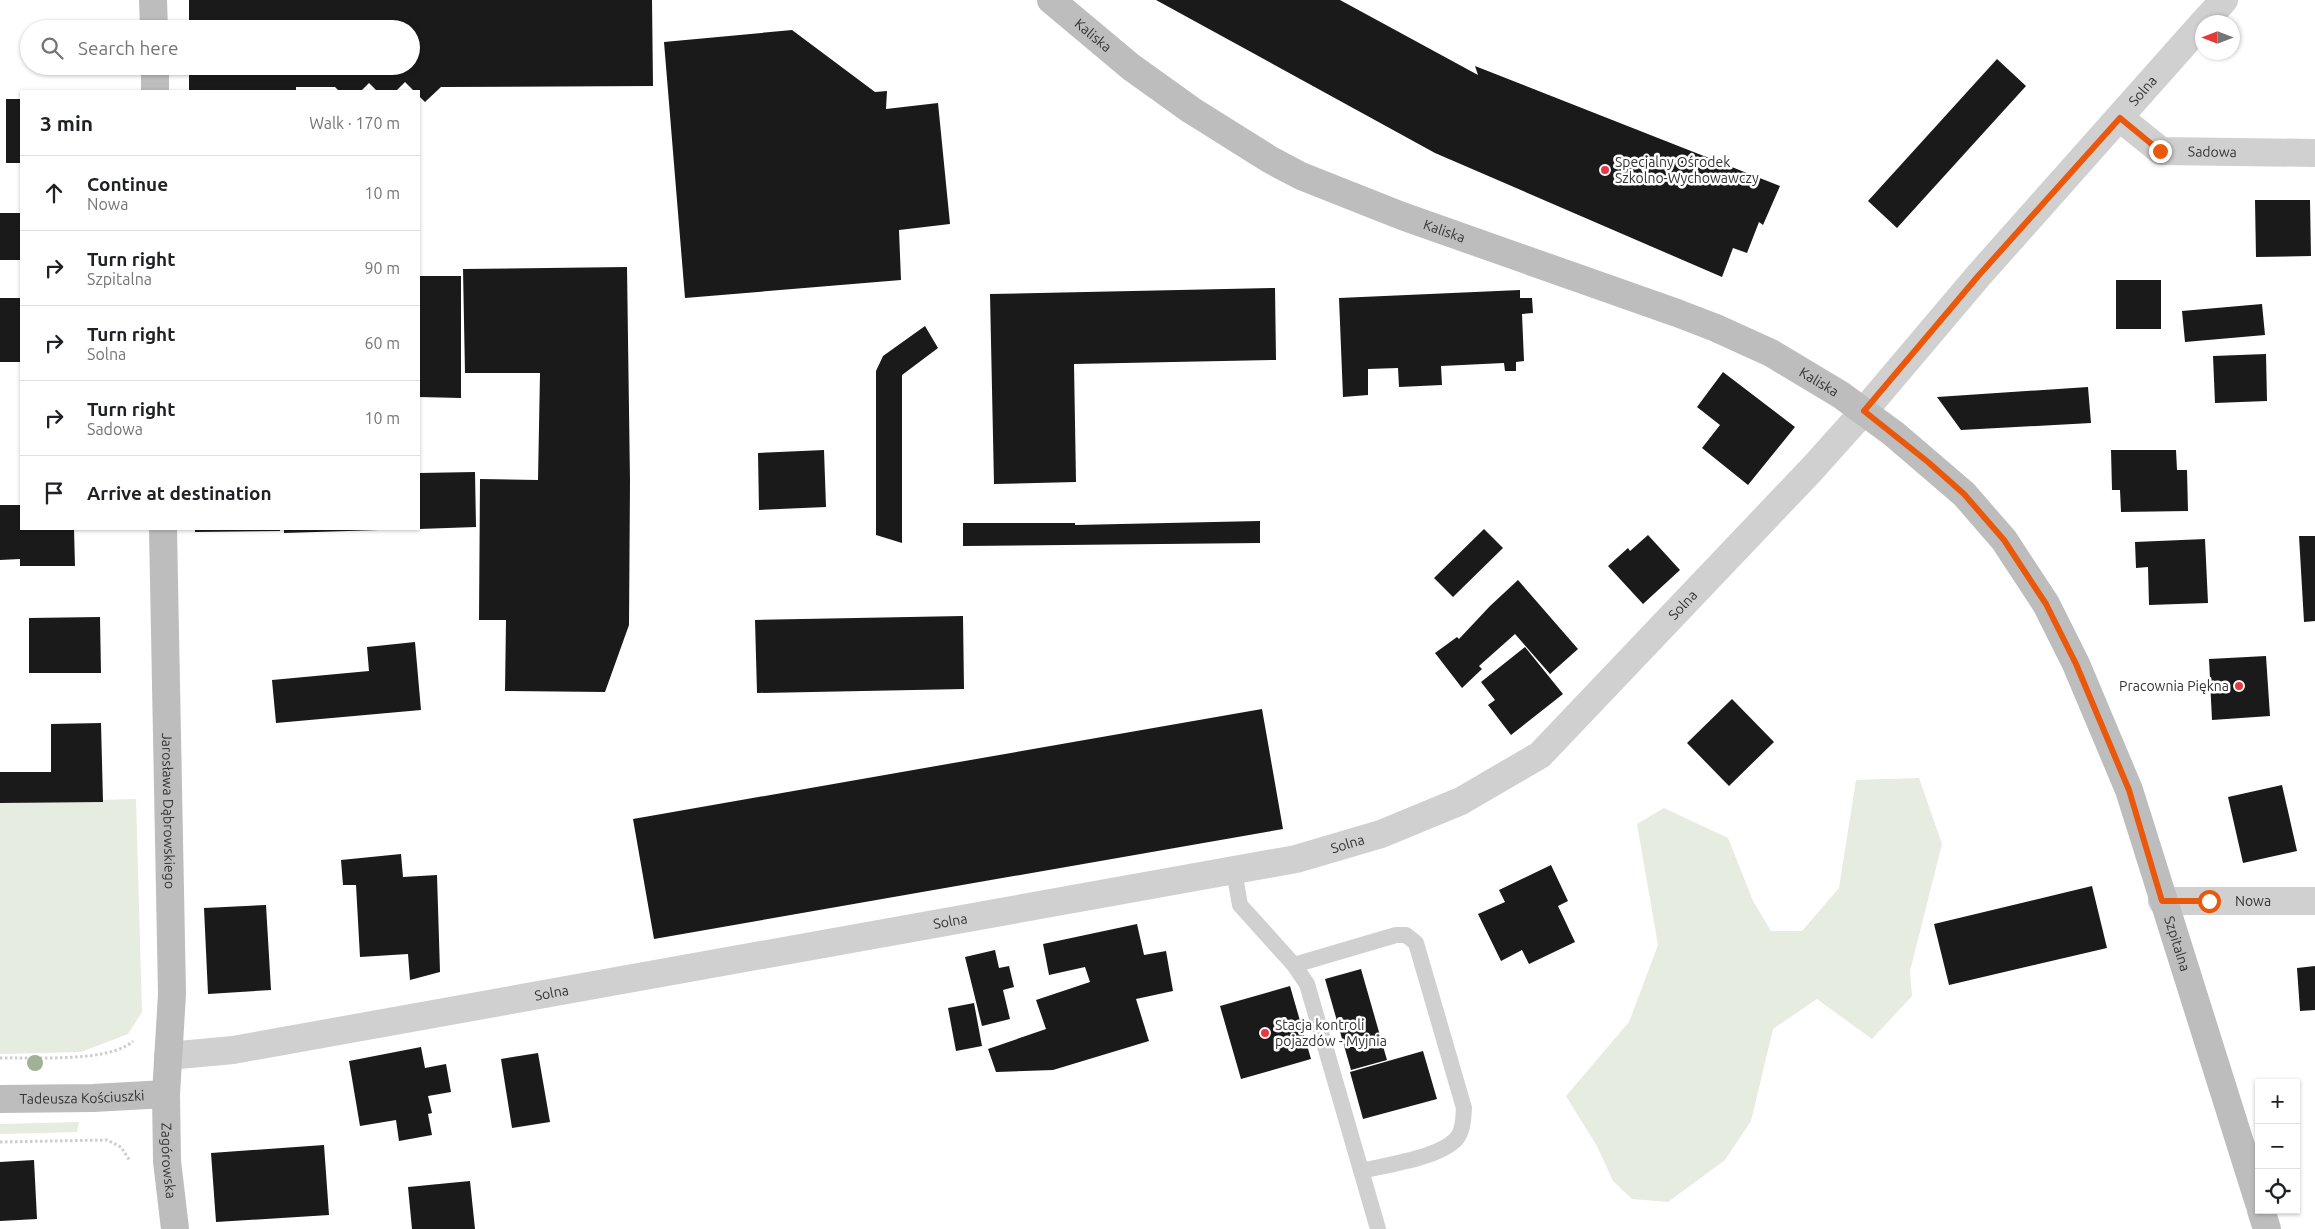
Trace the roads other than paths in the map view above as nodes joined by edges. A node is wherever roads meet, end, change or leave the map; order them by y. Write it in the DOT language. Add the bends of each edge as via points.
graph roads {
  1 [pos="154,0"];
  2 [pos="1051,0"];
  3 [pos="2224,0"];
  4 [pos="2210,15"];
  5 [pos="154,20"];
  6 [pos="2195,32"];
  7 [pos="155,75"];
  8 [pos="155,90"];
  9 [pos="2120,118"];
  10 [pos="2315,153"];
  11 [pos="1864,411"];
  12 [pos="163,530"];
  13 [pos="1234,870"];
  14 [pos="2162,901"];
  15 [pos="2315,901"];
  16 [pos="1294,965"];
  17 [pos="168,1056"];
  18 [pos="166,1094"];
  19 [pos="0,1098"];
  20 [pos="1361,1171"];
  21 [pos="2255,1191"];
  22 [pos="2262,1214"];
  23 [pos="175,1229"];
  24 [pos="1378,1229"];
  25 [pos="2267,1229"];
  1 -- 5 [label="street"];
  2 -- 11 [label="street, Kaliska" via="1191,110 1301,176 1411,219 1716,328 1771,353"];
  3 -- 4 [label="street, Solna"];
  6 -- 9 [label="street, Solna"];
  7 -- 8 [label="street"];
  9 -- 10 [label="street, Sadowa" via="2160,151"];
  9 -- 11 [label="street, Solna" via="1979,275"];
  11 -- 13 [label="street, Solna" via="1540,755 1461,801 1381,834 1296,860"];
  11 -- 14 [label="street, Szpitalna" via="1964,494 2004,540 2046,604 2076,664 2129,790"];
  12 -- 17 [label="street, Jarosława Dąbrowskiego" via="172,994"];
  13 -- 16 [label="lane" via="1240,905"];
  13 -- 17 [label="street, Solna" via="241,1049"];
  14 -- 15 [label="street, Nowa"];
  14 -- 21 [label="street, Szpitalna"];
  16 -- 20 [label="lane" via="1307,984"];
  16 -- 20 [label="lane" via="1396,935 1406,935 1416,943 1464,1108 1463,1125 1458,1136 1443,1150"];
  17 -- 18 [label="street, Jarosława Dąbrowskiego"];
  18 -- 19 [label="street, Tadeusza Kościuszki"];
  18 -- 23 [label="street, Zagórowska" via="167,1161"];
  20 -- 24 [label="lane"];
  22 -- 25 [label="street"];
}
